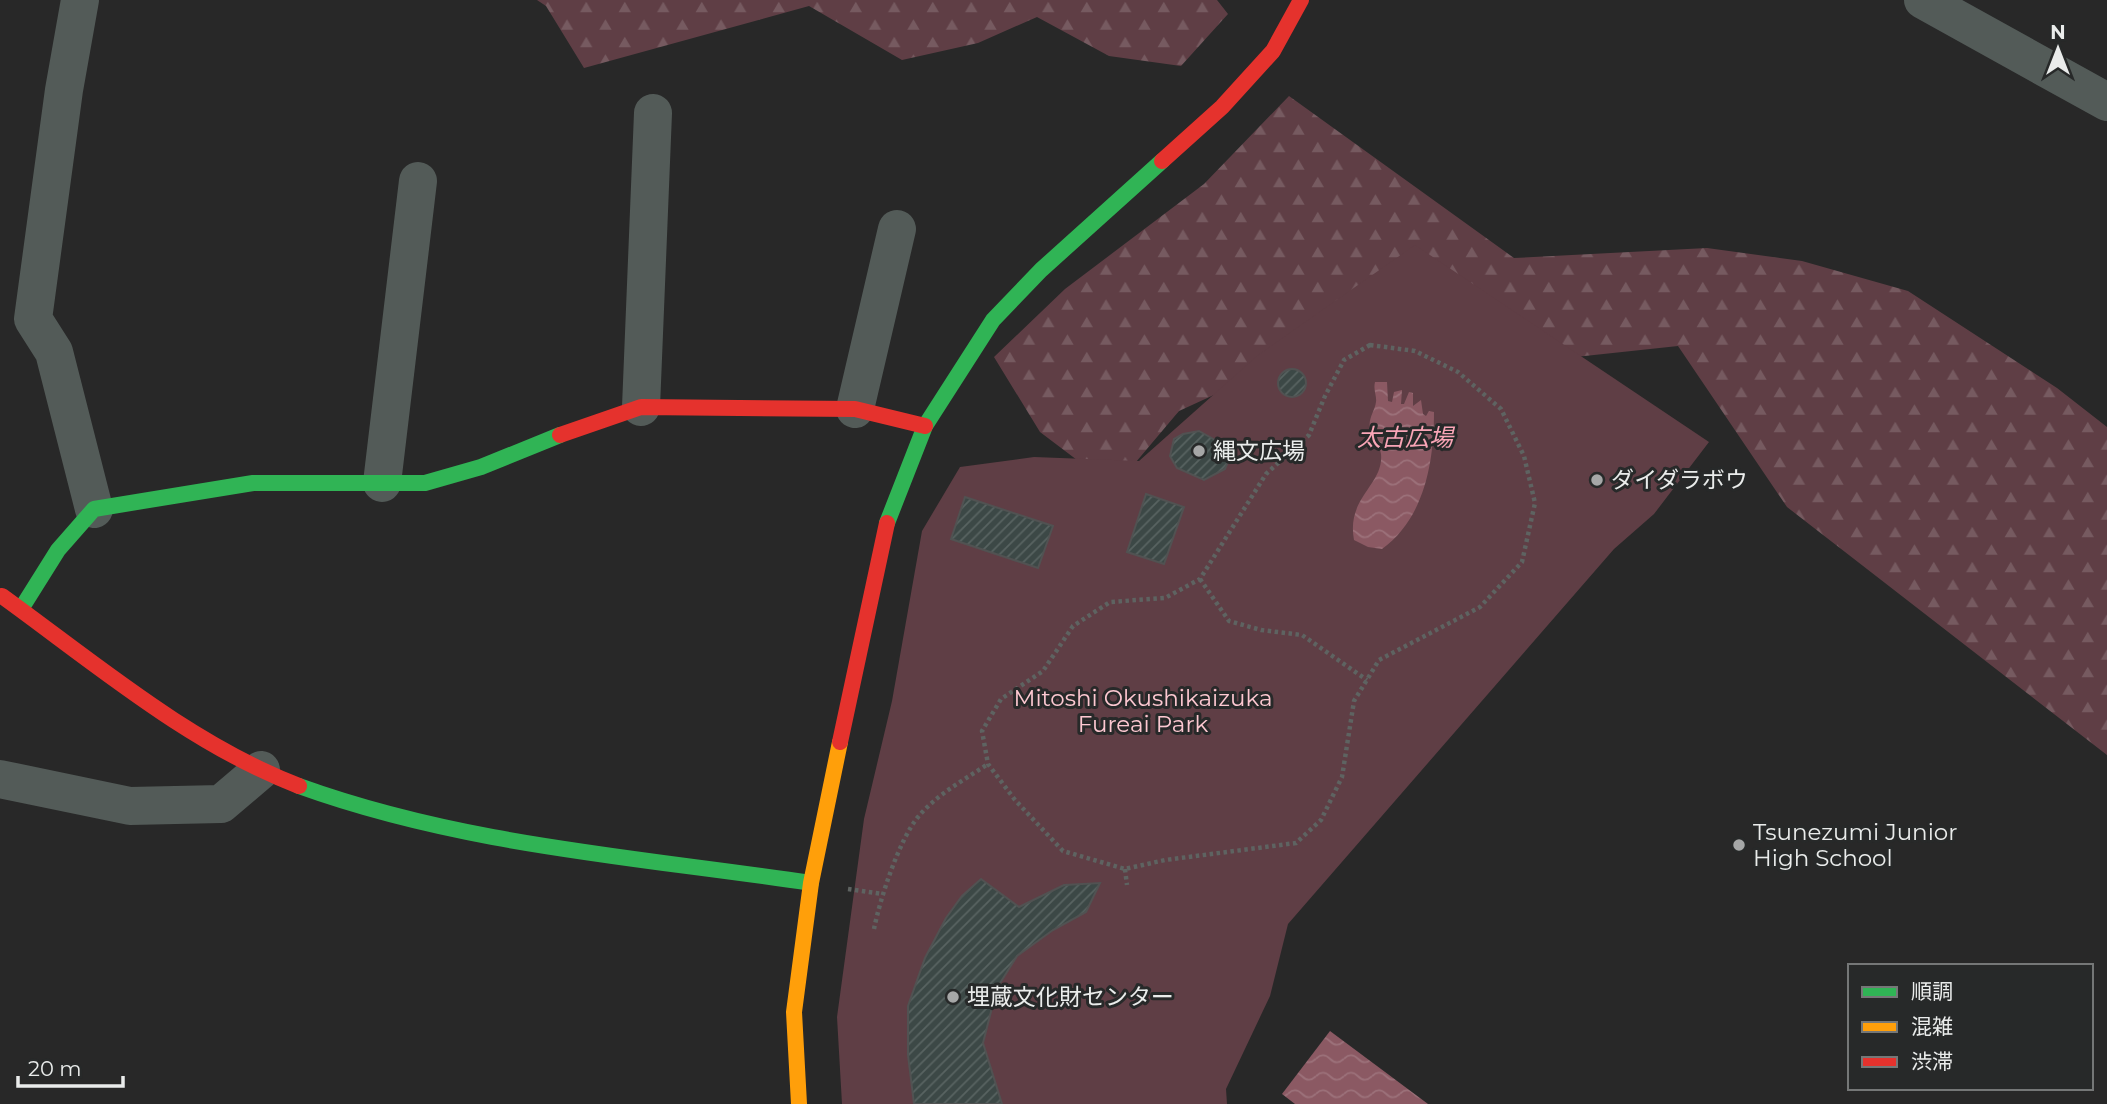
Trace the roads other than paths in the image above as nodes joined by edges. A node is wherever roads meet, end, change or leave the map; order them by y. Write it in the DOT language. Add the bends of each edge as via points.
graph roads {
  1 [pos="80,0"];
  2 [pos="1301,0"];
  3 [pos="1923,0"];
  4 [pos="2107,102"];
  5 [pos="653,113"];
  6 [pos="418,181"];
  7 [pos="897,229"];
  8 [pos="641,407"];
  9 [pos="855,409"];
  10 [pos="925,426"];
  11 [pos="382,483"];
  12 [pos="94,509"];
  13 [pos="0,594"];
  14 [pos="21,609"];
  15 [pos="261,770"];
  16 [pos="0,779"];
  17 [pos="811,883"];
  18 [pos="799,1104"];
  1 -- 12 [label="street" via="33,319 54,352"];
  2 -- 10 [label="street" via="1273,51 1222,107 1041,270 993,320"];
  3 -- 4 [label="street"];
  5 -- 8 [label="street"];
  6 -- 11 [label="street"];
  7 -- 9 [label="street"];
  8 -- 9 [label="street"];
  8 -- 11 [label="street" via="481,467 425,483"];
  9 -- 10 [label="street"];
  10 -- 17 [label="street" via="883,533"];
  11 -- 12 [label="street" via="253,483"];
  12 -- 14 [label="street" via="58,550"];
  13 -- 14 [label="street"];
  14 -- 15 [label="street" via="201,736"];
  15 -- 16 [label="street" via="221,804 130,806"];
  15 -- 17 [label="street" via="419,825 494,841"];
  17 -- 18 [label="street" via="794,1012"];
}
